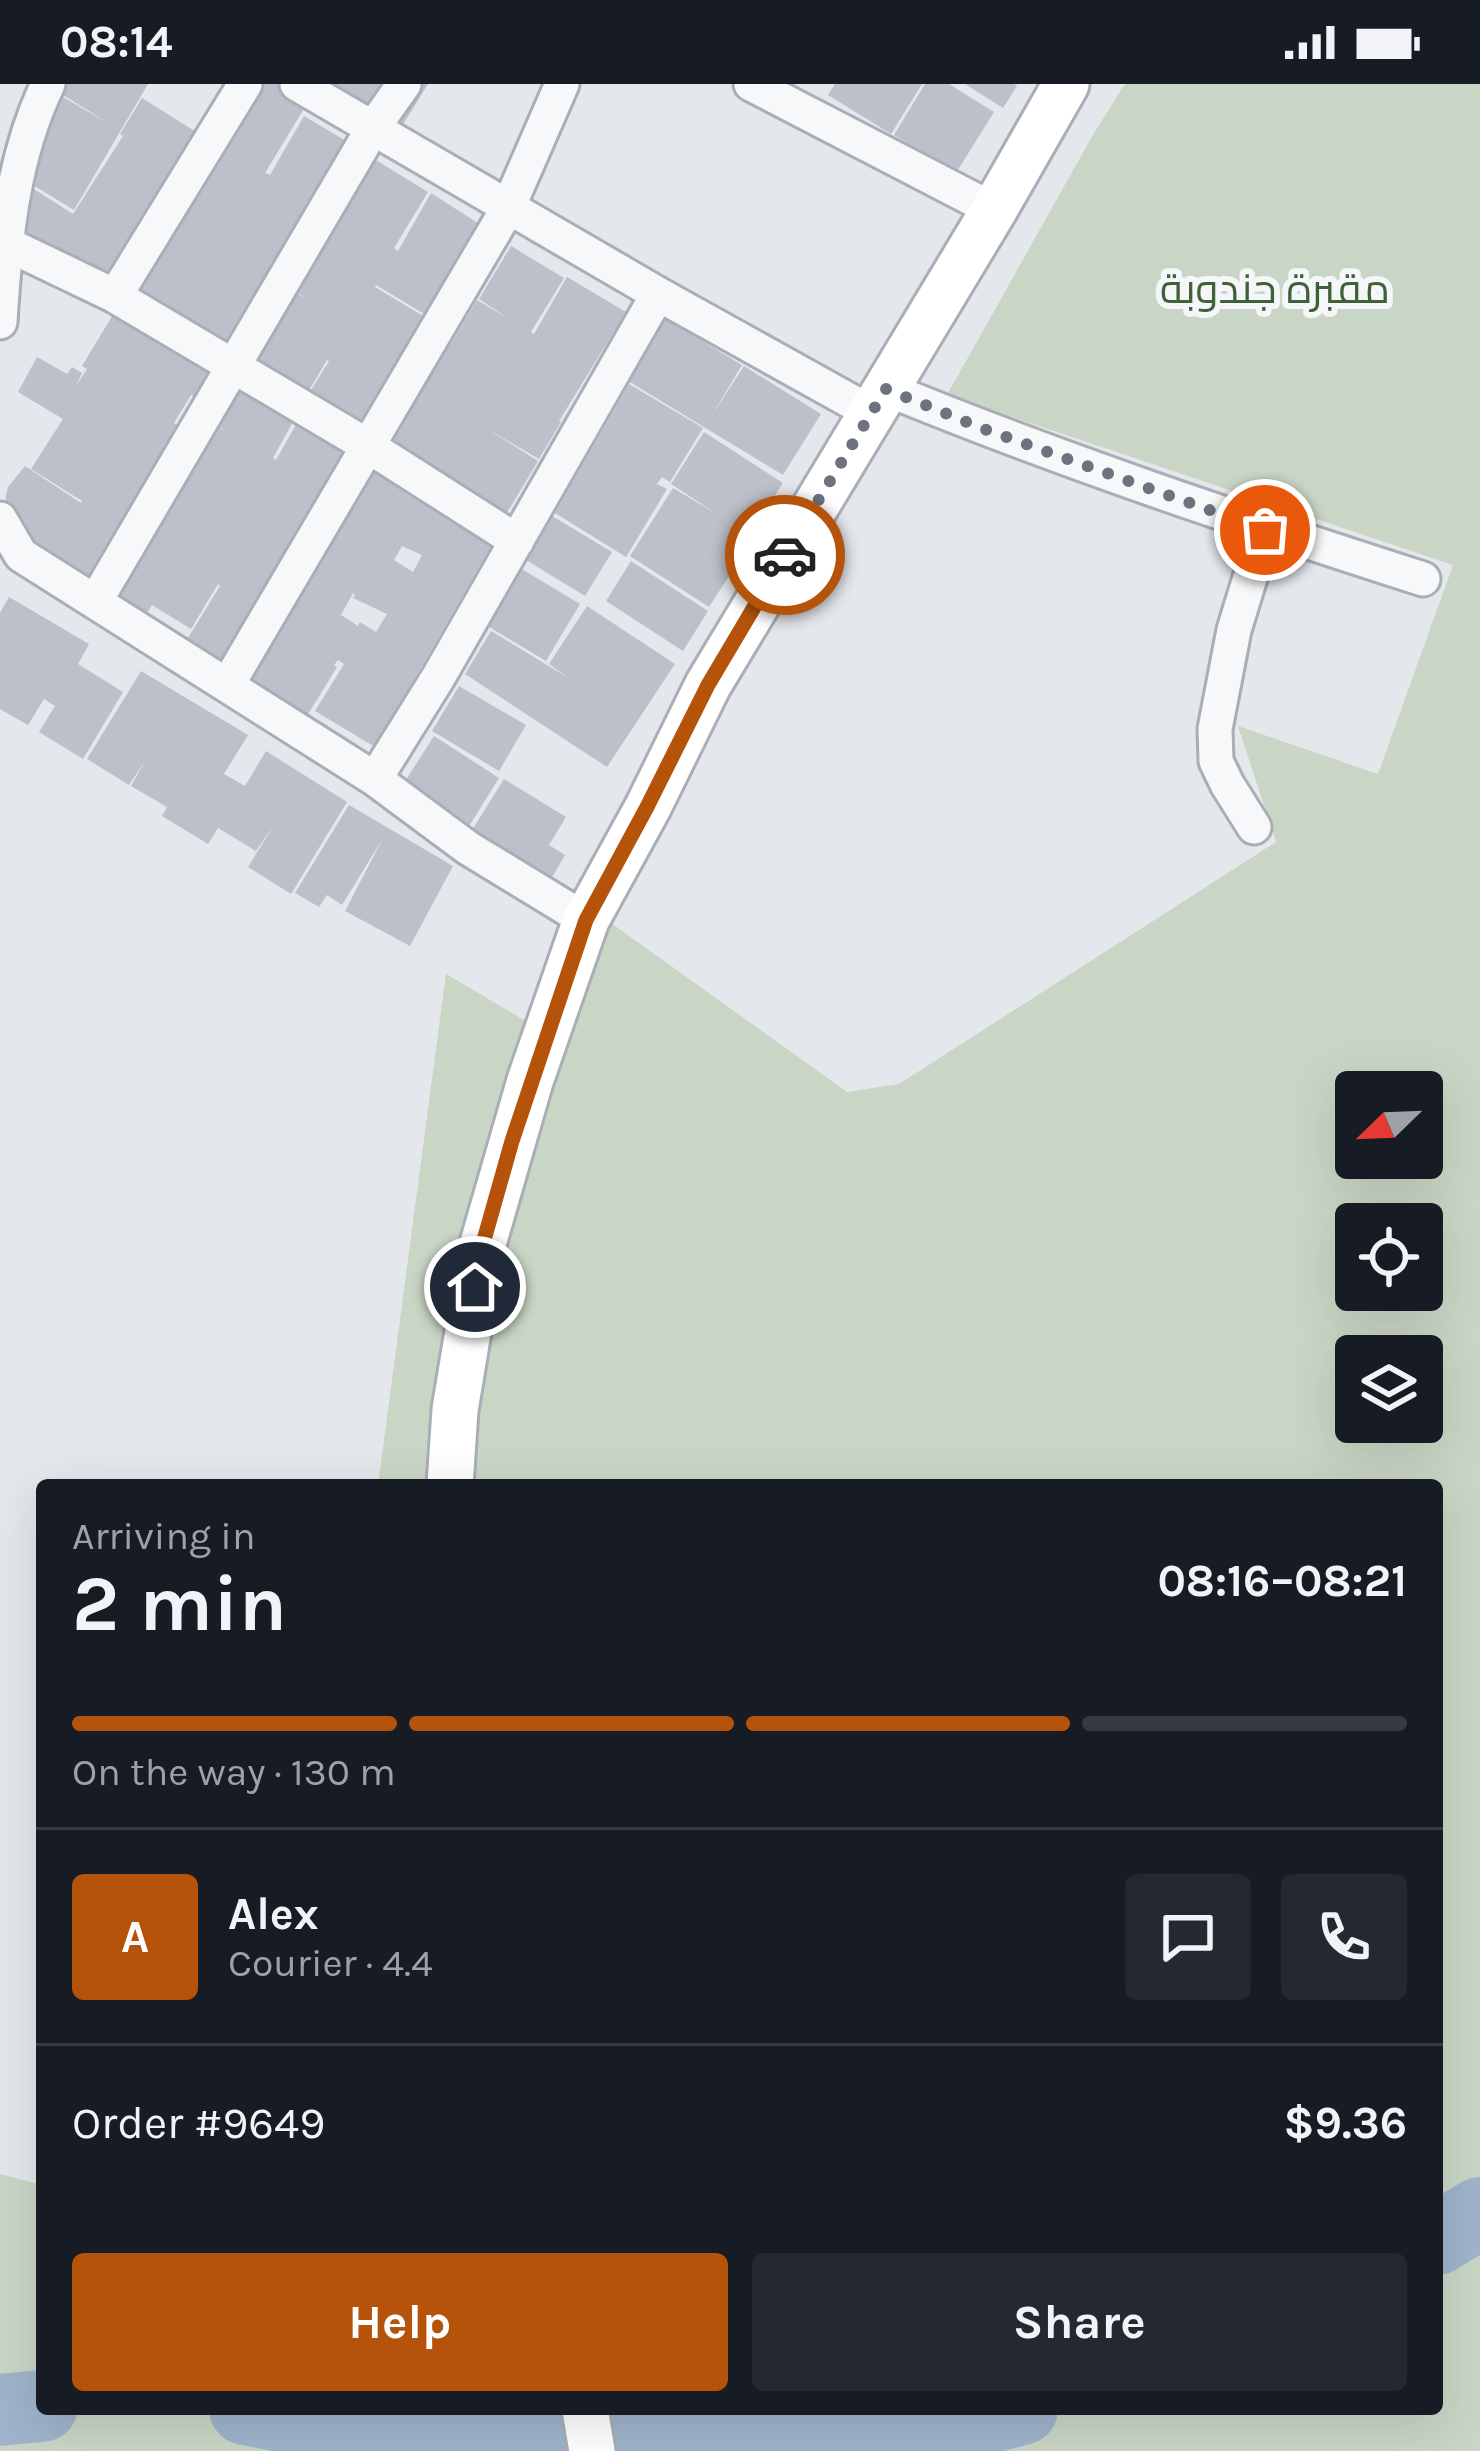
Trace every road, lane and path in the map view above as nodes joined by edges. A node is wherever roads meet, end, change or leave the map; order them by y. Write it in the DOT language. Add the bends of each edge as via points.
graph roads {
  1 [pos="48,84"];
  2 [pos="245,84"];
  3 [pos="297,84"];
  4 [pos="404,84"];
  5 [pos="562,84"];
  6 [pos="751,84"];
  7 [pos="1066,84"];
  8 [pos="373,128"];
  9 [pos="508,208"];
  10 [pos="994,210"];
  11 [pos="5,243"];
  12 [pos="658,294"];
  13 [pos="115,296"];
  14 [pos="0,322"];
  15 [pos="233,366"];
  16 [pos="879,401"];
  17 [pos="368,446"];
  18 [pos="0,519"];
  19 [pos="1265,530"];
  20 [pos="517,541"];
  21 [pos="10,557"];
  22 [pos="1423,579"];
  23 [pos="95,602"];
  24 [pos="228,685"];
  25 [pos="375,779"];
  26 [pos="1254,827"];
  27 [pos="586,920"];
  28 [pos="450,1479"];
  29 [pos="586,2415"];
  30 [pos="592,2451"];
  1 -- 11 [label="street" via="22,154"];
  2 -- 13 [label="street"];
  3 -- 8 [label="street"];
  4 -- 8 [label="street"];
  5 -- 9 [label="street"];
  6 -- 10 [label="street"];
  7 -- 10 [label="street"];
  8 -- 9 [label="street"];
  8 -- 15 [label="street"];
  9 -- 12 [label="street"];
  9 -- 17 [label="street"];
  10 -- 16 [label="street"];
  11 -- 13 [label="street"];
  11 -- 14 [label="street"];
  12 -- 16 [label="street"];
  12 -- 20 [label="street"];
  13 -- 15 [label="street"];
  15 -- 17 [label="street"];
  15 -- 23 [label="street"];
  16 -- 19 [label="street" via="984,429"];
  16 -- 27 [label="street" via="708,685"];
  17 -- 20 [label="street"];
  17 -- 24 [label="street"];
  18 -- 21 [label="street"];
  19 -- 22 [label="street"];
  19 -- 26 [label="street" via="1215,729 1216,761"];
  20 -- 25 [label="street"];
  21 -- 23 [label="street"];
  23 -- 24 [label="street"];
  24 -- 25 [label="street"];
  25 -- 27 [label="street"];
  27 -- 28 [label="street" via="482,1247"];
  29 -- 30 [label="street"];
}
